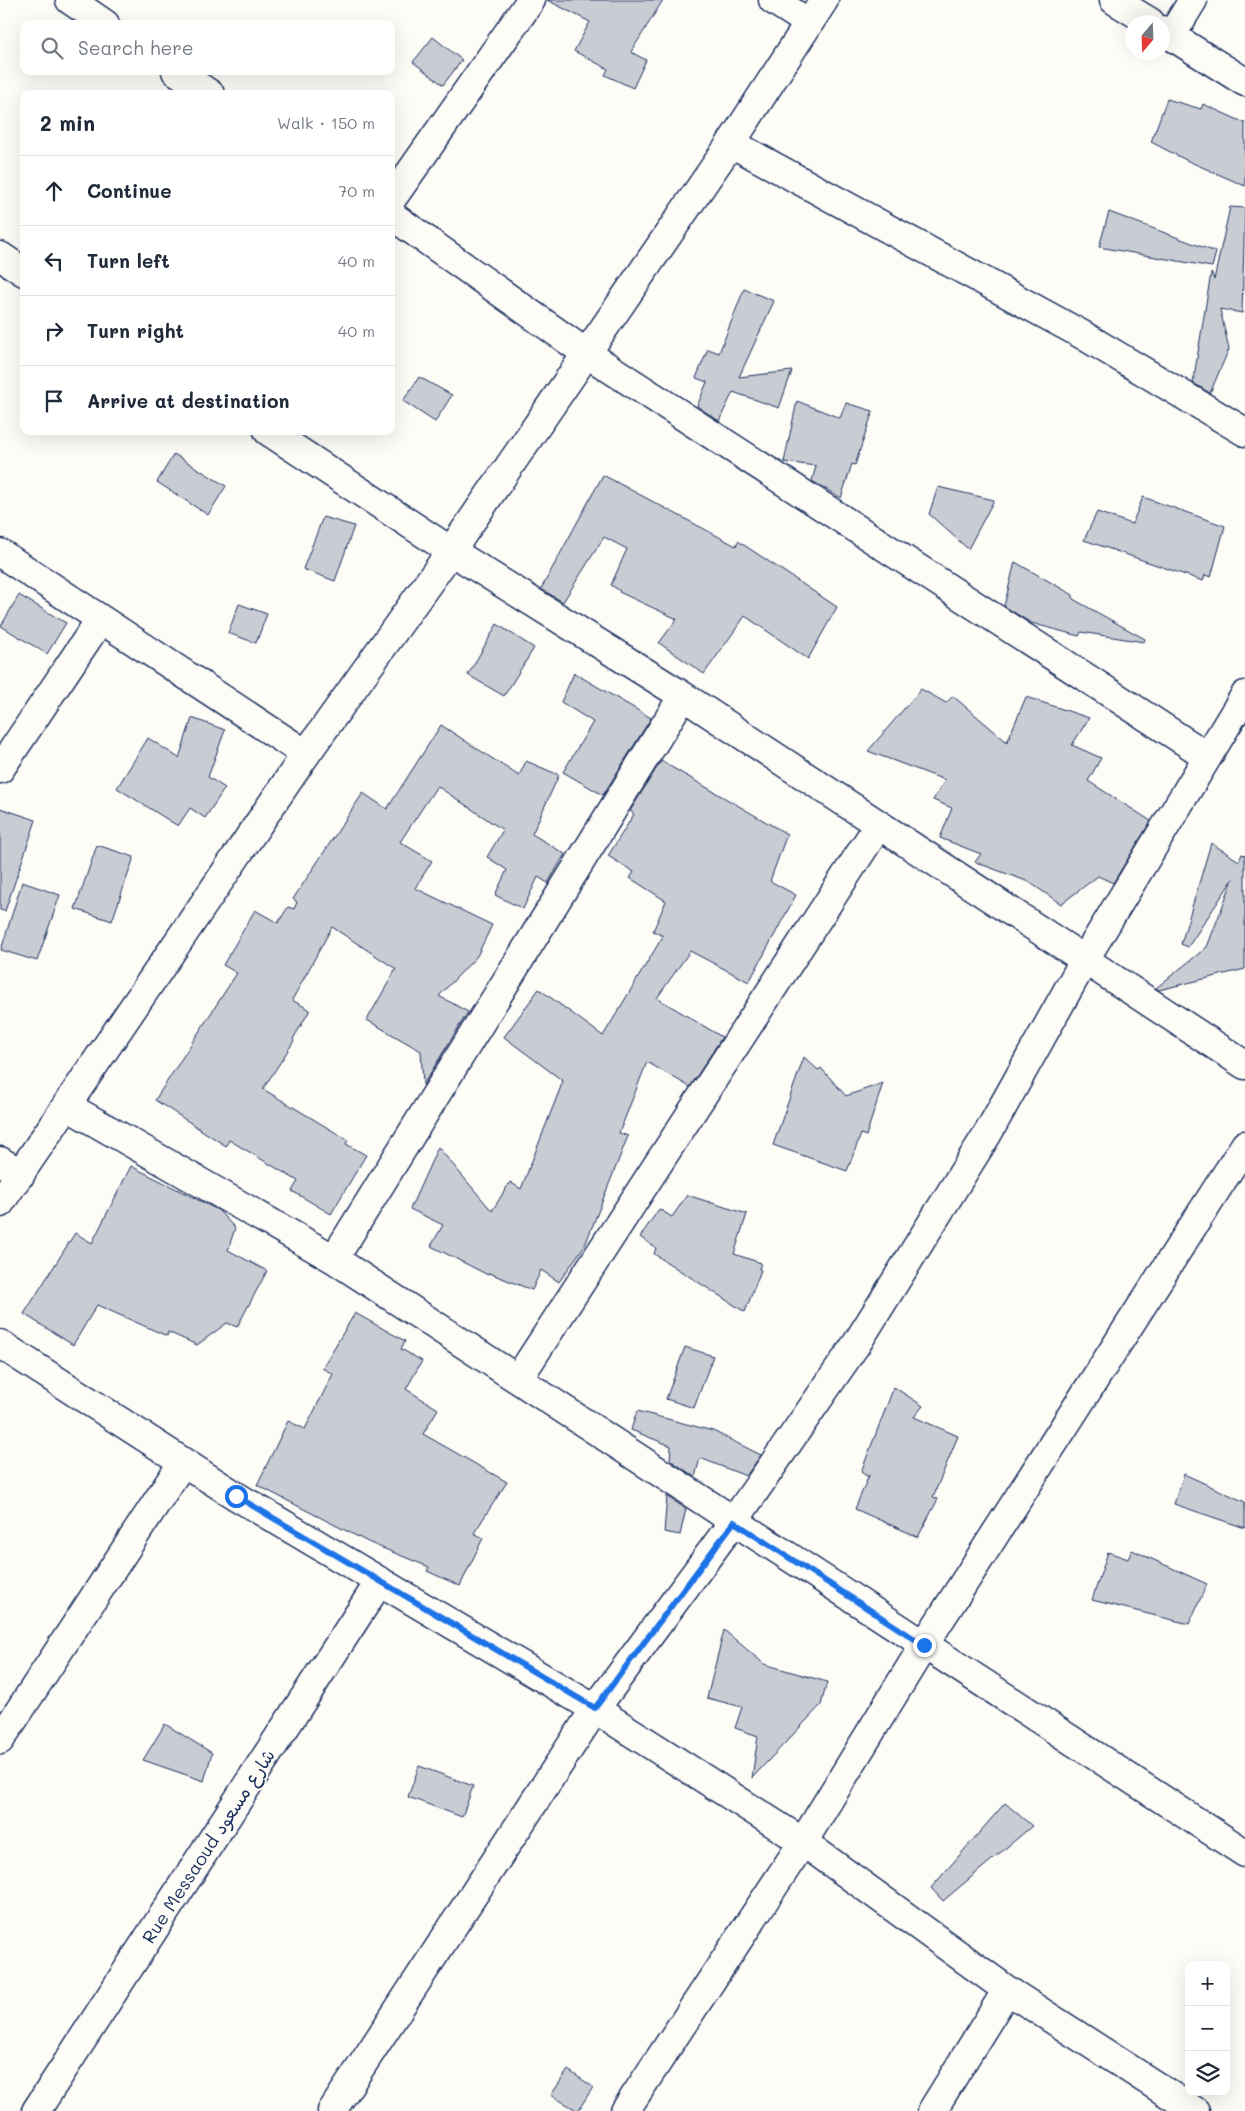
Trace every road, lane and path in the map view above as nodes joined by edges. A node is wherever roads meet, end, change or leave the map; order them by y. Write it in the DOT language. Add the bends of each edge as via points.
graph roads {
  1 [pos="531,0"];
  2 [pos="773,0"];
  3 [pos="824,0"];
  4 [pos="1114,0"];
  5 [pos="1193,0"];
  6 [pos="1138,15"];
  7 [pos="1170,22"];
  8 [pos="809,23"];
  9 [pos="1170,36"];
  10 [pos="182,75"];
  11 [pos="1245,82"];
  12 [pos="204,90"];
  13 [pos="730,143"];
  14 [pos="395,194"];
  15 [pos="395,218"];
  16 [pos="0,256"];
  17 [pos="20,269"];
  18 [pos="586,353"];
  19 [pos="1245,432"];
  20 [pos="274,435"];
  21 [pos="451,551"];
  22 [pos="0,553"];
  23 [pos="100,620"];
  24 [pos="1245,695"];
  25 [pos="683,696"];
  26 [pos="306,754"];
  27 [pos="1207,756"];
  28 [pos="0,769"];
  29 [pos="878,826"];
  30 [pos="1085,959"];
  31 [pos="1245,1065"];
  32 [pos="67,1106"];
  33 [pos="1245,1145"];
  34 [pos="10,1167"];
  35 [pos="0,1203"];
  36 [pos="334,1259"];
  37 [pos="0,1344"];
  38 [pos="518,1379"];
  39 [pos="183,1462"];
  40 [pos="734,1522"];
  41 [pos="380,1581"];
  42 [pos="924,1645"];
  43 [pos="595,1708"];
  44 [pos="0,1740"];
  45 [pos="803,1842"];
  46 [pos="1245,1854"];
  47 [pos="1007,1990"];
  48 [pos="36,2111"];
  49 [pos="332,2111"];
  50 [pos="624,2111"];
  51 [pos="932,2111"];
  52 [pos="1195,2111"];
  1 -- 14 [label="street"];
  2 -- 8 [label="street"];
  3 -- 8 [label="street"];
  4 -- 6 [label="street"];
  5 -- 7 [label="street"];
  8 -- 13 [label="street"];
  9 -- 11 [label="street"];
  10 -- 12 [label="street"];
  13 -- 18 [label="street"];
  13 -- 19 [label="street" via="1081,334"];
  15 -- 18 [label="street"];
  16 -- 17 [label="street"];
  18 -- 21 [label="street"];
  18 -- 27 [label="street"];
  20 -- 21 [label="street"];
  21 -- 25 [label="street"];
  21 -- 26 [label="street"];
  22 -- 23 [label="street"];
  23 -- 26 [label="street"];
  23 -- 28 [label="street"];
  24 -- 27 [label="street"];
  25 -- 29 [label="street"];
  25 -- 36 [label="street"];
  26 -- 32 [label="street"];
  27 -- 30 [label="street"];
  29 -- 30 [label="street"];
  29 -- 38 [label="street"];
  30 -- 31 [label="street"];
  30 -- 40 [label="street" via="988,1133 857,1343"];
  32 -- 34 [label="street"];
  32 -- 36 [label="street"];
  33 -- 42 [label="street"];
  34 -- 35 [label="street"];
  36 -- 38 [label="street"];
  37 -- 39 [label="street"];
  38 -- 40 [label="street"];
  39 -- 41 [label="street"];
  39 -- 44 [label="street"];
  40 -- 42 [label="street"];
  40 -- 43 [label="street"];
  41 -- 43 [label="street"];
  41 -- 48 [label="street, Rue Messaoud شارع مسعود"];
  42 -- 45 [label="street"];
  42 -- 46 [label="street"];
  43 -- 45 [label="street"];
  43 -- 49 [label="street"];
  45 -- 47 [label="street"];
  45 -- 50 [label="street"];
  47 -- 51 [label="street"];
  47 -- 52 [label="street"];
}
